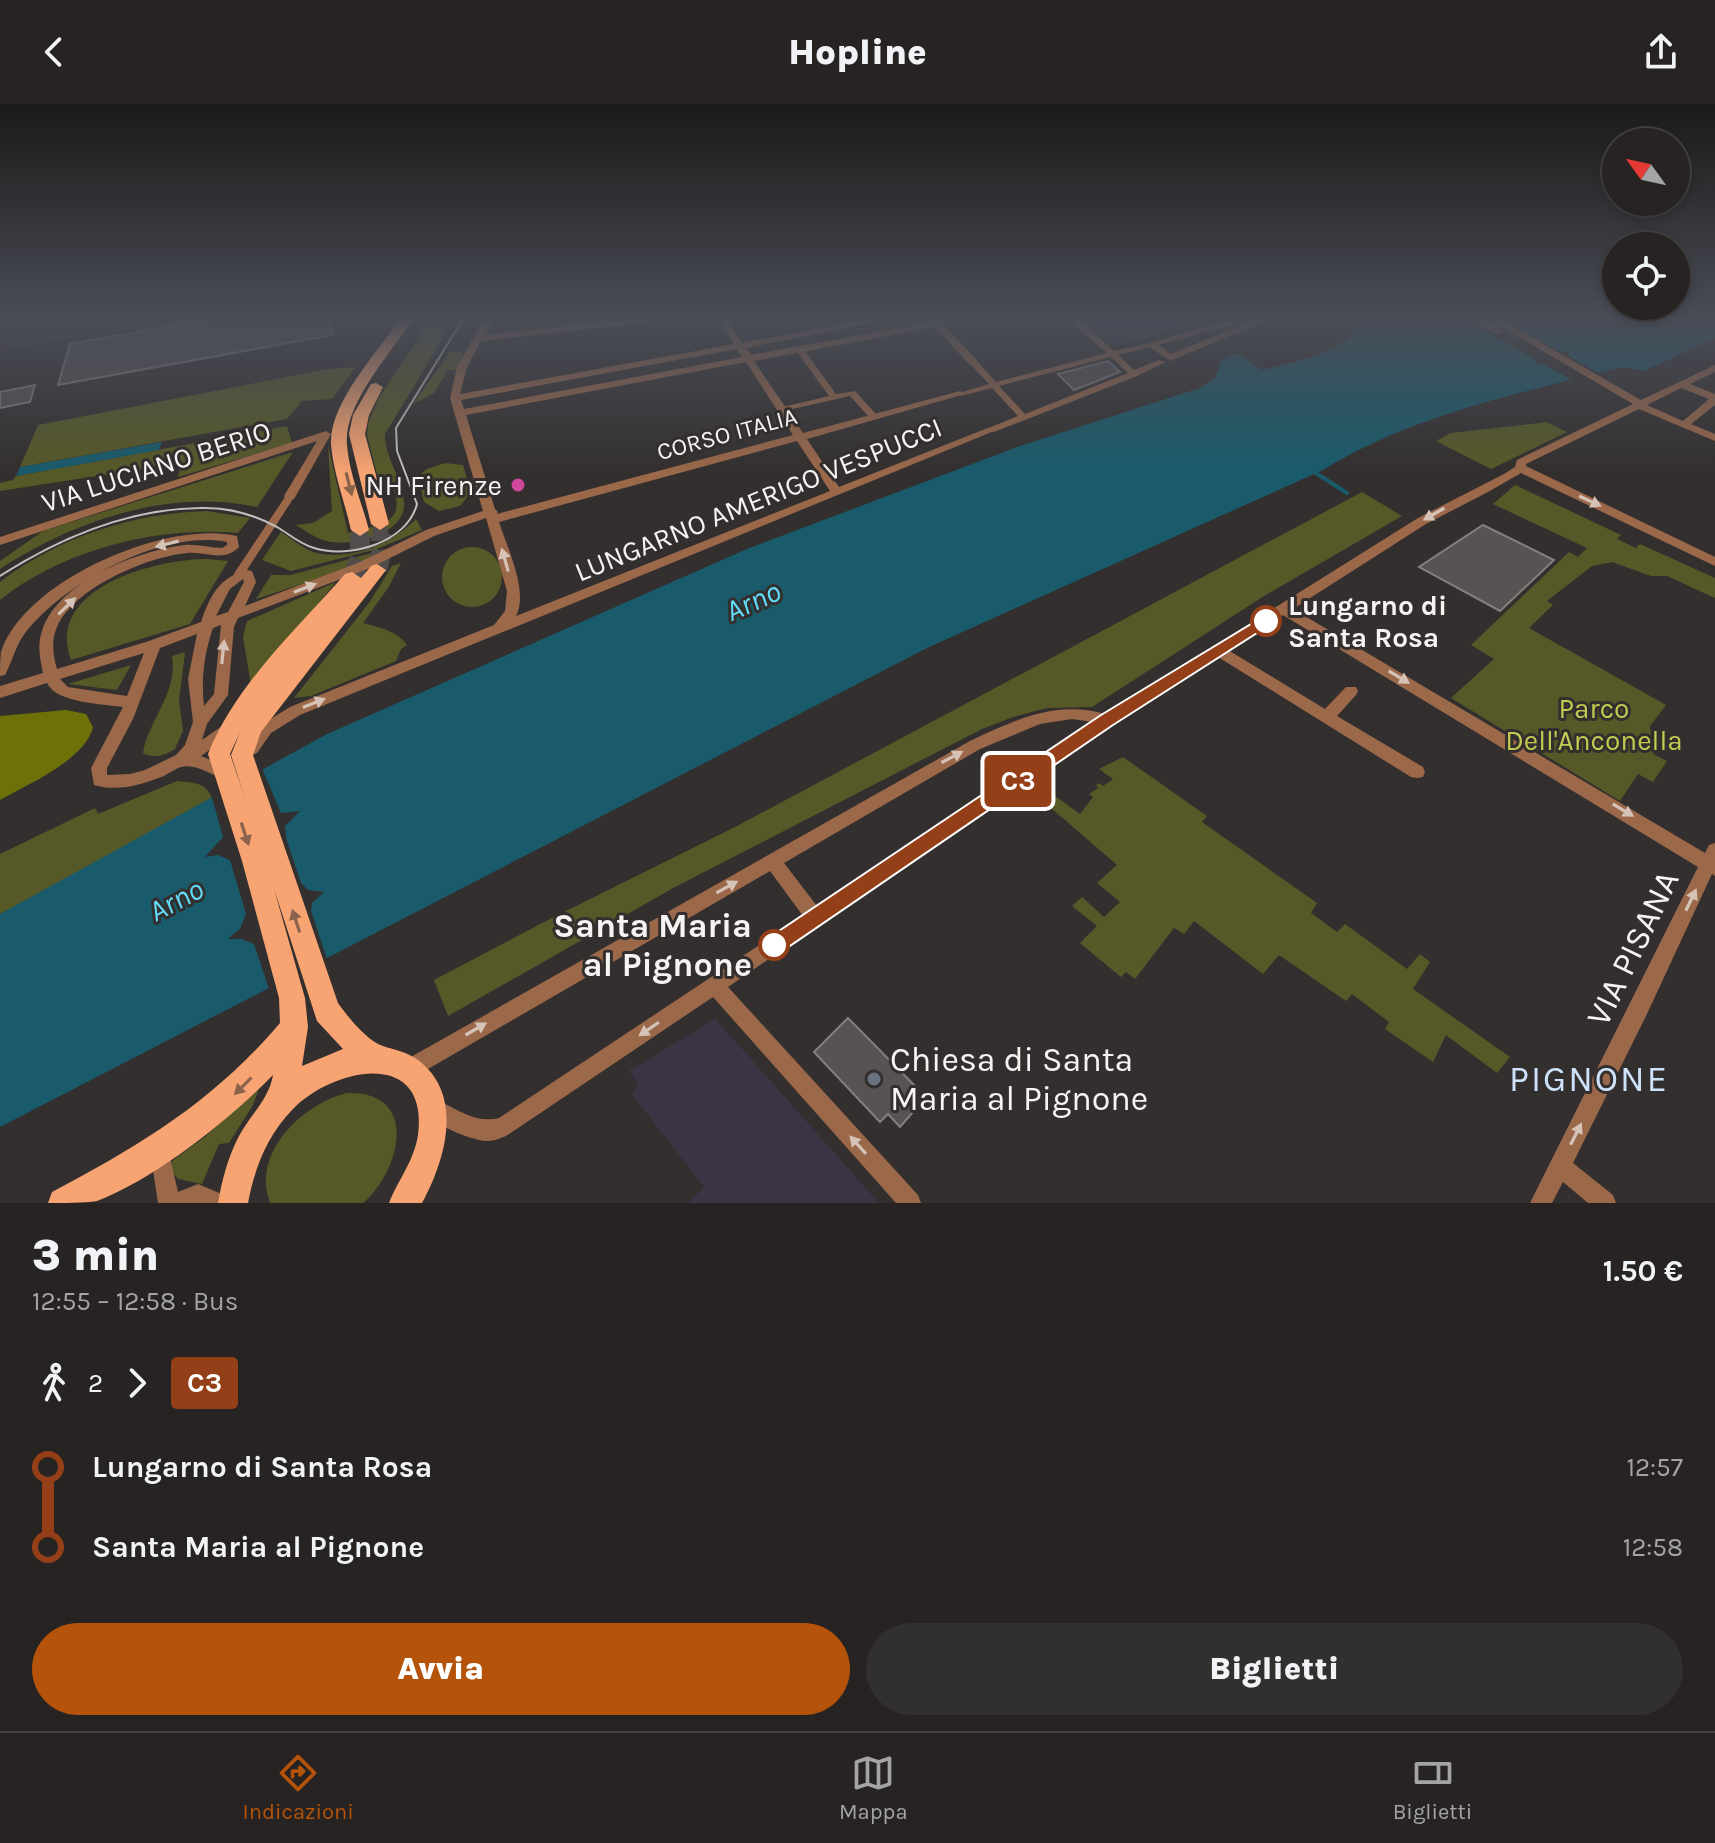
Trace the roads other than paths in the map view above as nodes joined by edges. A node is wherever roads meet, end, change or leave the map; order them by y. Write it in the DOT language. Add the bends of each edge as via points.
graph roads {
  1 [pos="378,370"];
  2 [pos="387,370"];
  3 [pos="464,370"];
  4 [pos="607,370"];
  5 [pos="688,370"];
  6 [pos="756,370"];
  7 [pos="815,370"];
  8 [pos="981,370"];
  9 [pos="1051,370"];
  10 [pos="1130,370"];
  11 [pos="1143,370"];
  12 [pos="1573,370"];
  13 [pos="1578,370"];
  14 [pos="1710,370"];
  15 [pos="1134,374"];
  16 [pos="1680,384"];
  17 [pos="995,385"];
  18 [pos="960,394"];
  19 [pos="834,397"];
  20 [pos="455,398"];
  21 [pos="1715,399"];
  22 [pos="1631,402"];
  23 [pos="782,410"];
  24 [pos="459,413"];
  25 [pos="353,414"];
  26 [pos="874,417"];
  27 [pos="1024,418"];
  28 [pos="1684,425"];
  29 [pos="994,429"];
  30 [pos="326,434"];
  31 [pos="800,437"];
  32 [pos="1715,438"];
  33 [pos="1520,468"];
  34 [pos="837,493"];
  35 [pos="290,496"];
  36 [pos="493,516"];
  37 [pos="380,524"];
  38 [pos="360,530"];
  39 [pos="0,541"];
  40 [pos="1708,554"];
  41 [pos="1715,562"];
  42 [pos="377,570"];
  43 [pos="239,574"];
  44 [pos="352,578"];
  45 [pos="1284,609"];
  46 [pos="232,615"];
  47 [pos="208,625"];
  48 [pos="497,630"];
  49 [pos="154,645"];
  50 [pos="1217,650"];
  51 [pos="0,671"];
  52 [pos="51,676"];
  53 [pos="1351,691"];
  54 [pos="0,692"];
  55 [pos="133,703"];
  56 [pos="1327,716"];
  57 [pos="1107,720"];
  58 [pos="200,722"];
  59 [pos="231,728"];
  60 [pos="181,760"];
  61 [pos="232,760"];
  62 [pos="1417,772"];
  63 [pos="1713,860"];
  64 [pos="772,861"];
  65 [pos="815,918"];
  66 [pos="714,985"];
  67 [pos="294,1018"];
  68 [pos="375,1059"];
  69 [pos="409,1069"];
  70 [pos="283,1099"];
  71 [pos="431,1108"];
  72 [pos="160,1151"];
  73 [pos="1560,1166"];
  74 [pos="63,1203"];
  75 [pos="169,1203"];
  76 [pos="178,1203"];
  77 [pos="216,1203"];
  78 [pos="233,1203"];
  79 [pos="404,1203"];
  80 [pos="910,1203"];
  81 [pos="1541,1203"];
  82 [pos="1605,1203"];
  1 -- 25 [label="main road"];
  2 -- 25 [label="main road"];
  3 -- 20 [label="street"];
  4 -- 20 [label="street"];
  5 -- 24 [label="street"];
  6 -- 23 [label="street"];
  7 -- 19 [label="street"];
  8 -- 17 [label="street"];
  9 -- 17 [label="street, CORSO ITALIA"];
  10 -- 15 [label="street"];
  11 -- 15 [label="street, LUNGARNO AMERIGO VESPUCCI"];
  12 -- 22 [label="street"];
  13 -- 22 [label="street"];
  14 -- 16 [label="street"];
  15 -- 27 [label="street, LUNGARNO AMERIGO VESPUCCI"];
  16 -- 21 [label="street"];
  16 -- 22 [label="street"];
  17 -- 18 [label="street, CORSO ITALIA"];
  17 -- 27 [label="street"];
  18 -- 26 [label="street, CORSO ITALIA"];
  19 -- 23 [label="street"];
  19 -- 26 [label="street" via="852,393"];
  20 -- 24 [label="street"];
  21 -- 28 [label="street"];
  22 -- 28 [label="street"];
  22 -- 33 [label="street" via="1521,462"];
  23 -- 31 [label="street"];
  24 -- 36 [label="street"];
  25 -- 30 [label="street"];
  25 -- 37 [label="main road"];
  25 -- 38 [label="main road, one-way" via="339,445"];
  26 -- 31 [label="street, CORSO ITALIA"];
  27 -- 29 [label="street, LUNGARNO AMERIGO VESPUCCI"];
  28 -- 32 [label="street"];
  29 -- 34 [label="street, LUNGARNO AMERIGO VESPUCCI"];
  30 -- 35 [label="street"];
  30 -- 39 [label="street, VIA LUCIANO BERIO"];
  31 -- 34 [label="street"];
  31 -- 36 [label="street, CORSO ITALIA"];
  33 -- 40 [label="street, one-way"];
  33 -- 45 [label="street, one-way" via="1476,495 1457,500"];
  34 -- 48 [label="street, LUNGARNO AMERIGO VESPUCCI"];
  35 -- 43 [label="street"];
  46 -- 36 [label="street, CORSO ITALIA, one-way" via="365,565 430,533"];
  48 -- 36 [label="street, one-way" via="515,603"];
  40 -- 41 [label="street"];
  42 -- 61 [label="main road"];
  43 -- 46 [label="street" via="251,579"];
  43 -- 47 [label="street" via="228,580"];
  44 -- 59 [label="main road"];
  45 -- 50 [label="street"];
  45 -- 63 [label="street, one-way"];
  46 -- 47 [label="street, CORSO ITALIA"];
  58 -- 46 [label="street, one-way" via="221,695 222,656"];
  47 -- 49 [label="street, CORSO ITALIA"];
  47 -- 58 [label="street" via="195,675"];
  61 -- 48 [label="street, LUNGARNO AMERIGO VESPUCCI, one-way" via="295,711"];
  49 -- 52 [label="street, CORSO ITALIA"];
  49 -- 55 [label="street"];
  50 -- 56 [label="street"];
  50 -- 57 [label="street"];
  52 -- 51 [label="street, one-way" via="49,629 86,588 170,552 225,552 233,547 233,539 168,543 81,576 24,626"];
  52 -- 54 [label="street, CORSO ITALIA"];
  52 -- 55 [label="street" via="62,692"];
  53 -- 56 [label="street"];
  55 -- 60 [label="street" via="99,768 100,780 125,781"];
  56 -- 62 [label="street"];
  64 -- 57 [label="street, one-way" via="1027,720 1067,712"];
  57 -- 65 [label="street"];
  58 -- 60 [label="street" via="192,748"];
  59 -- 60 [label="street"];
  59 -- 61 [label="main road" via="221,747"];
  60 -- 61 [label="street"];
  61 -- 67 [label="main road, one-way"];
  68 -- 61 [label="main road, one-way" via="337,1025 321,995"];
  73 -- 63 [label="street, VIA PISANA, one-way"];
  64 -- 65 [label="street"];
  69 -- 64 [label="street, one-way"];
  65 -- 66 [label="street"];
  66 -- 71 [label="street, one-way" via="500,1129 471,1127"];
  80 -- 66 [label="street, one-way"];
  67 -- 70 [label="main road"];
  67 -- 72 [label="main road, one-way" via="236,1094"];
  68 -- 69 [label="main road"];
  68 -- 70 [label="main road" via="328,1069"];
  69 -- 71 [label="main road"];
  70 -- 78 [label="main road" via="246,1152"];
  71 -- 79 [label="main road" via="431,1146"];
  72 -- 74 [label="main road"];
  72 -- 75 [label="street"];
  73 -- 81 [label="street, VIA PISANA"];
  73 -- 82 [label="street"];
  76 -- 77 [label="street" via="198,1195"];
}
